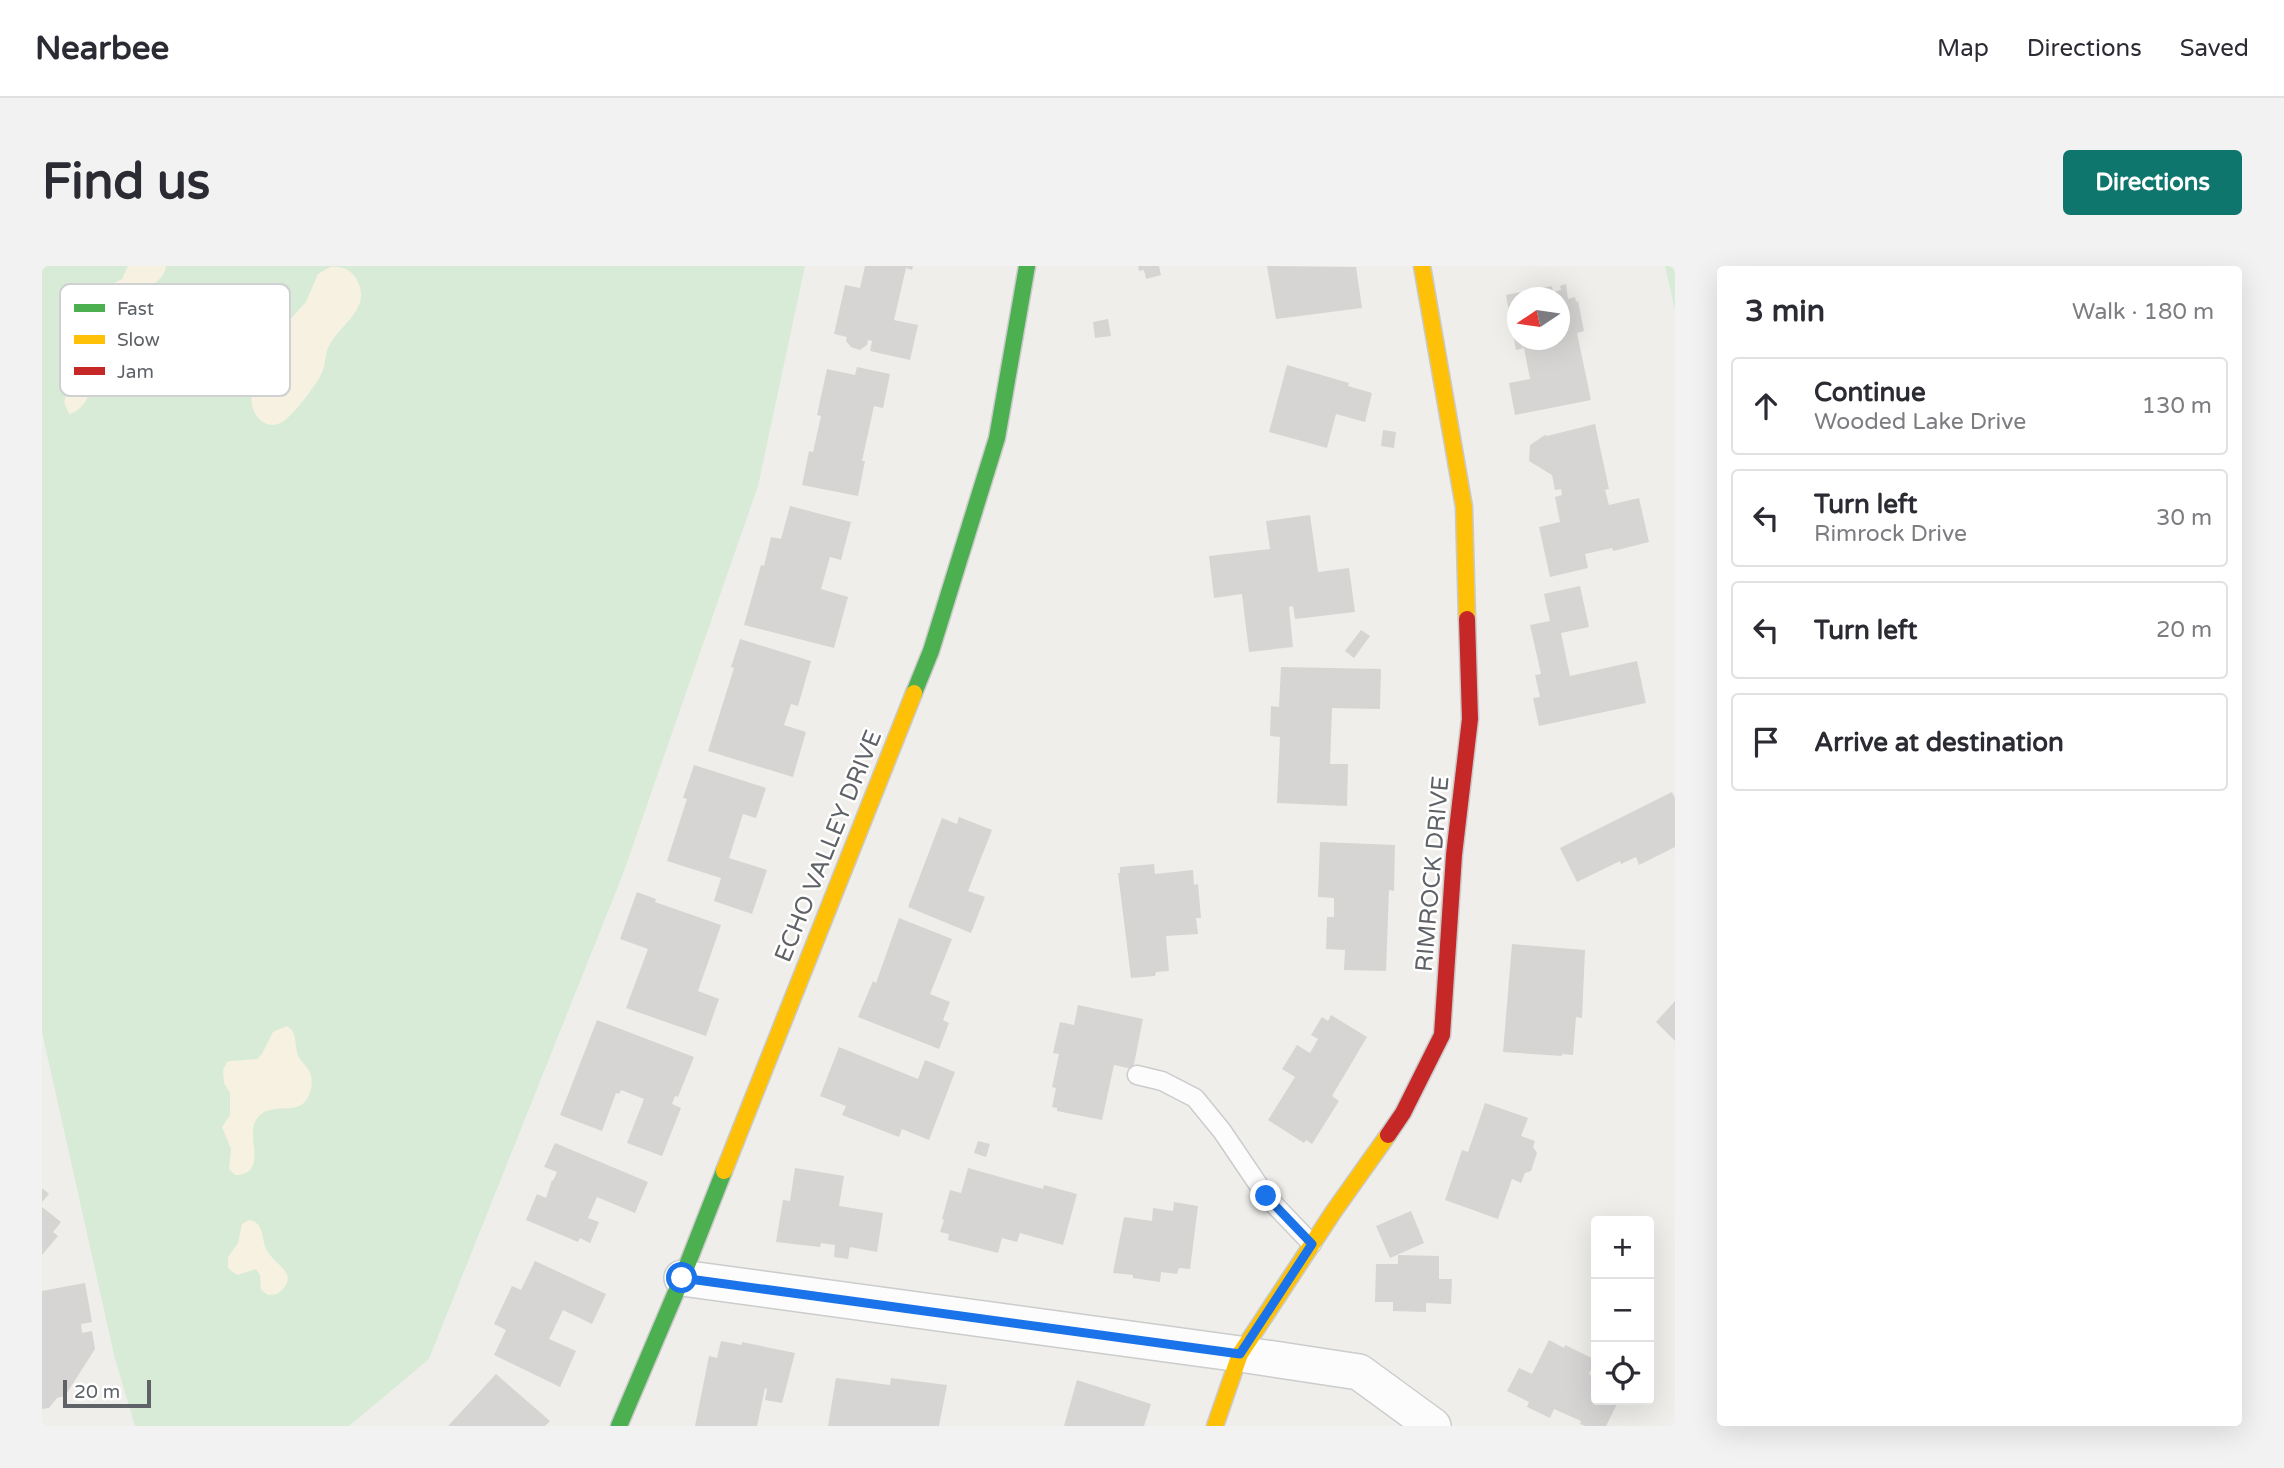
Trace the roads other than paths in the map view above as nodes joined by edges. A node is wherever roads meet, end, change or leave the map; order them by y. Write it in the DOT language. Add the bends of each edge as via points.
graph roads {
  1 [pos="1027,266"];
  2 [pos="1422,266"];
  3 [pos="1137,1075"];
  4 [pos="1312,1244"];
  5 [pos="682,1278"];
  6 [pos="1240,1354"];
  7 [pos="619,1426"];
  8 [pos="1215,1426"];
  9 [pos="1433,1426"];
  1 -- 5 [label="street, ECHO VALLEY DRIVE" via="997,438 931,651"];
  2 -- 4 [label="street, RIMROCK DRIVE" via="1464,507 1470,719 1454,855 1442,1035 1403,1113"];
  3 -- 4 [label="lane" via="1162,1081 1195,1098 1266,1196"];
  4 -- 6 [label="street, RIMROCK DRIVE"];
  5 -- 6 [label="street"];
  5 -- 7 [label="street, ECHO VALLEY DRIVE"];
  6 -- 8 [label="street, RIMROCK DRIVE"];
  6 -- 9 [label="street" via="1359,1373"];
}
